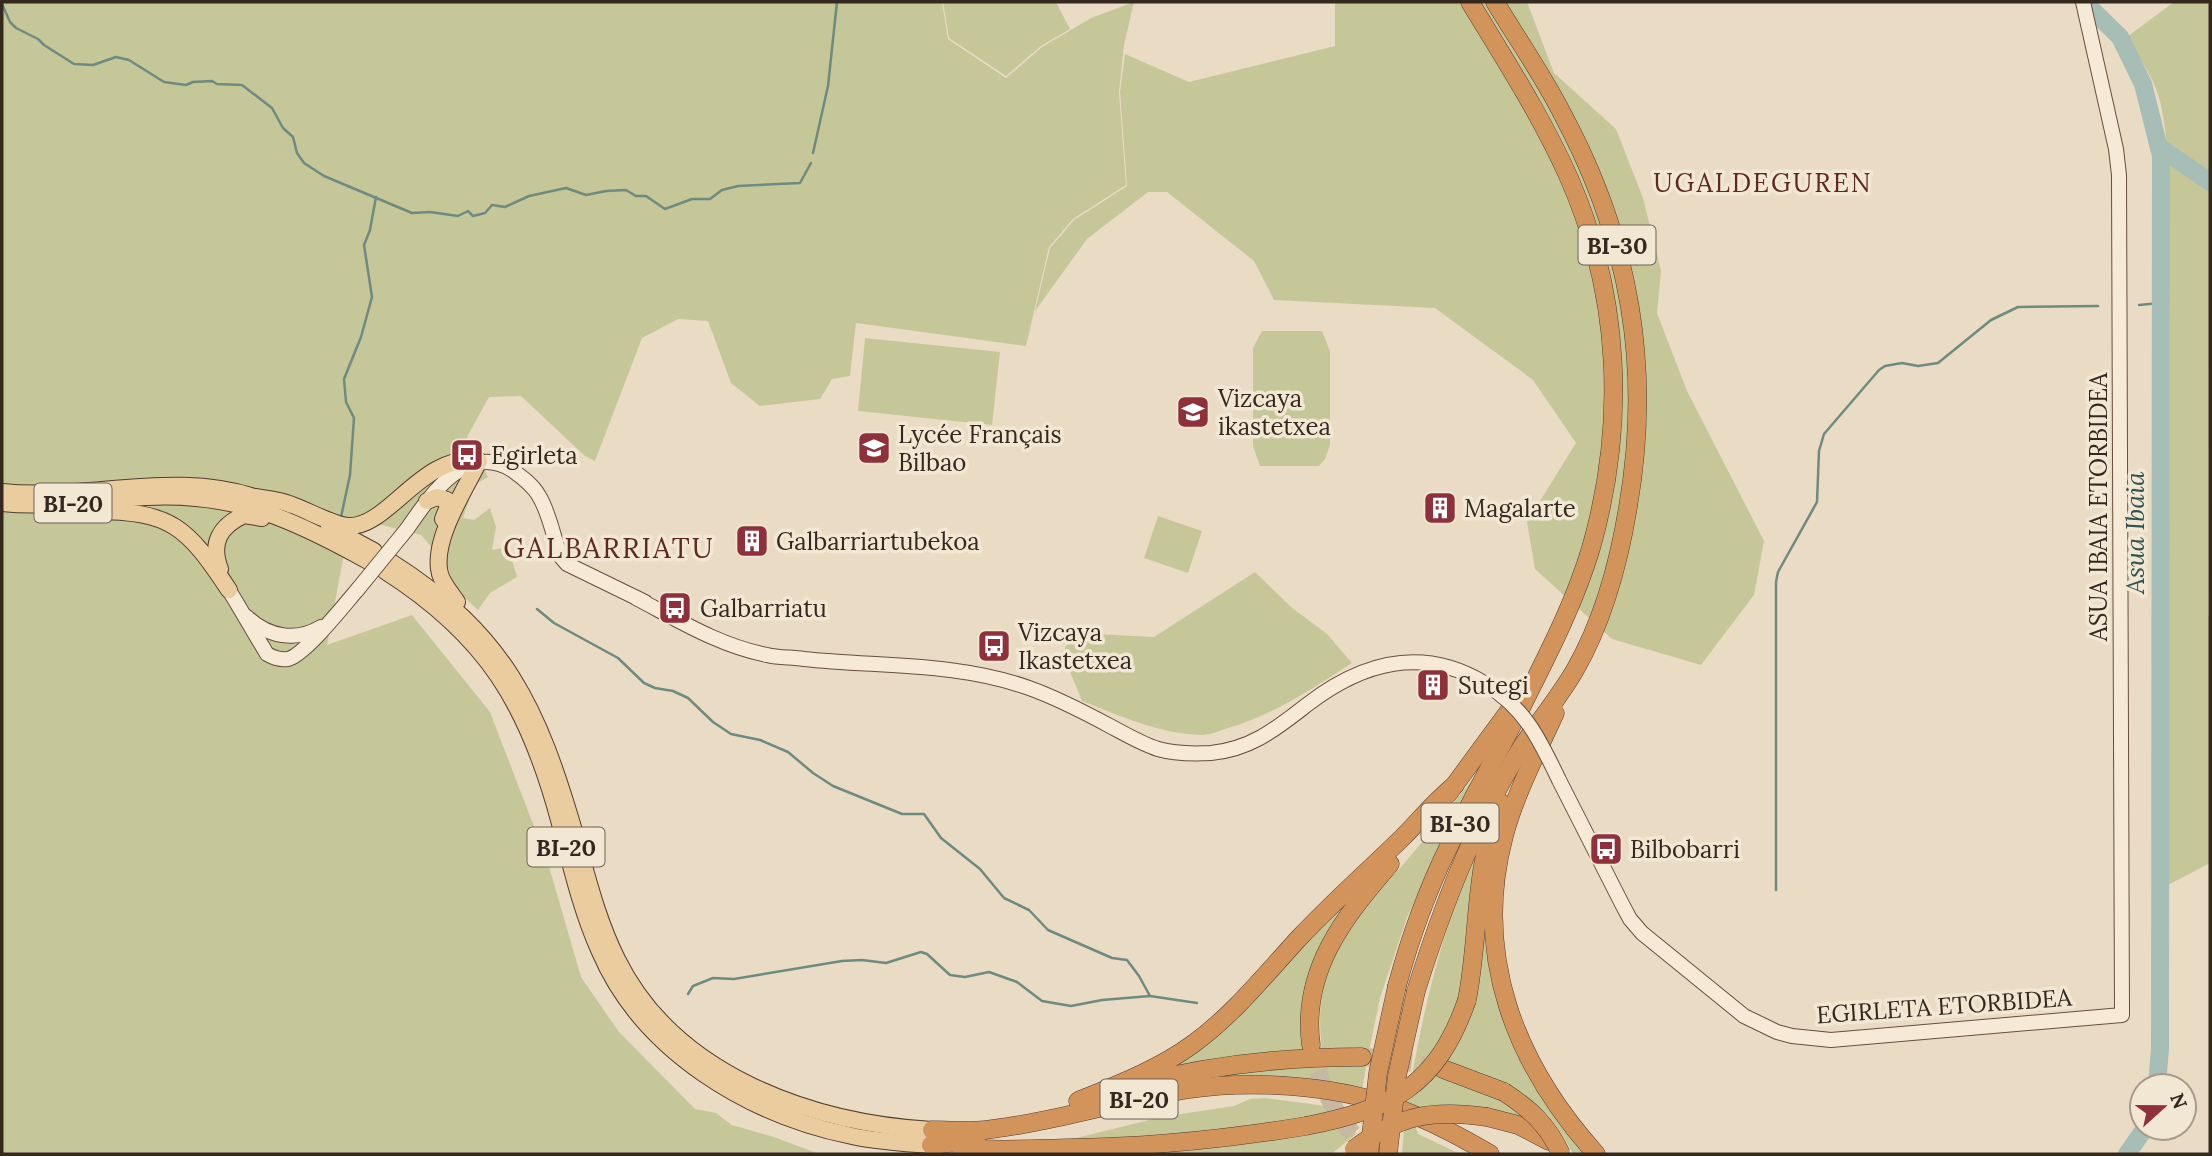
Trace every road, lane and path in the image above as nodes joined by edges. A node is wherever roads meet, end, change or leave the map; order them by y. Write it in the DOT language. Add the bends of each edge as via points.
graph roads {
  1 [pos="1470,2"];
  2 [pos="1495,2"];
  3 [pos="2083,2"];
  4 [pos="479,461"];
  5 [pos="2,492"];
  6 [pos="255,497"];
  7 [pos="427,501"];
  8 [pos="2,503"];
  9 [pos="300,525"];
  10 [pos="406,571"];
  11 [pos="229,590"];
  12 [pos="239,608"];
  13 [pos="329,621"];
  14 [pos="477,629"];
  15 [pos="1541,667"];
  16 [pos="1576,669"];
  17 [pos="1551,706"];
  18 [pos="1455,785"];
  19 [pos="2122,1015"];
  20 [pos="1311,1045"];
  21 [pos="1363,1057"];
  22 [pos="1443,1069"];
  23 [pos="1078,1101"];
  24 [pos="932,1138"];
  25 [pos="1555,1148"];
  26 [pos="1025,1150"];
  27 [pos="1044,1154"];
  28 [pos="1347,1154"];
  29 [pos="1369,1154"];
  30 [pos="1388,1154"];
  31 [pos="1470,1154"];
  32 [pos="1490,1154"];
  33 [pos="1596,1154"];
  1 -- 15 [label="highway, BI-30" via="1548,134 1576,193 1602,276 1614,355 1614,425 1602,505 1580,579"];
  2 -- 16 [label="highway, BI-30" via="1553,97 1596,185 1621,261 1635,336 1638,430 1625,526 1605,603"];
  3 -- 19 [label="street, ASUA IBAIA ETORBIDEA" via="2116,149 2120,195"];
  4 -- 6 [label="main road" via="449,462 374,517 347,526 288,503"];
  4 -- 7 [label="street" via="450,475"];
  4 -- 14 [label="main road" via="447,527 438,558 442,579"];
  4 -- 19 [label="street, EGIRLETA ETORBIDEA, bridge" via="505,466 538,493 567,564 709,630 801,659 954,670 1016,683 1105,723 1159,740 1203,744 1247,735 1374,667 1410,662 1464,672 1511,702 1531,725 1630,919 1744,1016 1777,1032 1843,1040"];
  5 -- 6 [label="main road, BI-20" via="165,485 207,486"];
  6 -- 9 [label="main road, BI-20" via="299,513 371,556"];
  7 -- 10 [label="main road" via="444,497 449,504 428,561 419,569"];
  7 -- 13 [label="street, bridge"];
  8 -- 9 [label="main road, BI-20" via="190,496 236,503"];
  8 -- 11 [label="main road" via="10,510 151,516 188,535"];
  9 -- 11 [label="main road" via="244,515 224,527 215,548"];
  10 -- 14 [label="main road, BI-20"];
  10 -- 24 [label="main road, BI-20" via="388,566 464,632 513,699 543,768 577,890 600,952 615,983 650,1028 696,1069 771,1111 851,1136"];
  11 -- 12 [label="street"];
  12 -- 13 [label="street" via="258,626 282,636 309,633"];
  12 -- 13 [label="street" via="260,645 276,659 293,657"];
  14 -- 24 [label="main road, BI-20" via="530,708 554,766 611,947 626,976 659,1019 704,1059 785,1101 854,1122"];
  15 -- 18 [label="highway"];
  15 -- 29 [label="highway, BI-30, bridge" via="1448,847 1414,931 1378,1073"];
  16 -- 17 [label="highway"];
  16 -- 33 [label="highway" via="1504,836 1495,932 1502,986 1521,1044 1551,1098"];
  17 -- 26 [label="highway, bridge" via="1499,806 1488,838 1478,892 1474,968 1458,1026 1417,1082 1352,1117 1306,1126 1188,1142"];
  17 -- 30 [label="highway, BI-30, bridge" via="1478,827 1441,912 1416,990 1397,1076"];
  18 -- 20 [label="highway" via="1349,912 1330,944 1310,1001"];
  18 -- 23 [label="highway" via="1208,1032 1162,1063"];
  21 -- 23 [label="highway" via="1232,1065"];
  22 -- 25 [label="highway, bridge" via="1504,1092 1527,1107 1542,1121"];
  23 -- 24 [label="highway"];
  24 -- 26 [label="highway"];
  24 -- 31 [label="highway, BI-20" via="1055,1129 1168,1104 1272,1095 1385,1112"];
  24 -- 32 [label="highway, BI-20" via="1190,1089 1259,1085 1313,1088 1387,1104 1437,1124"];
  25 -- 28 [label="highway, bridge" via="1518,1125 1445,1114 1395,1123"];
  26 -- 27 [label="highway"];
}
